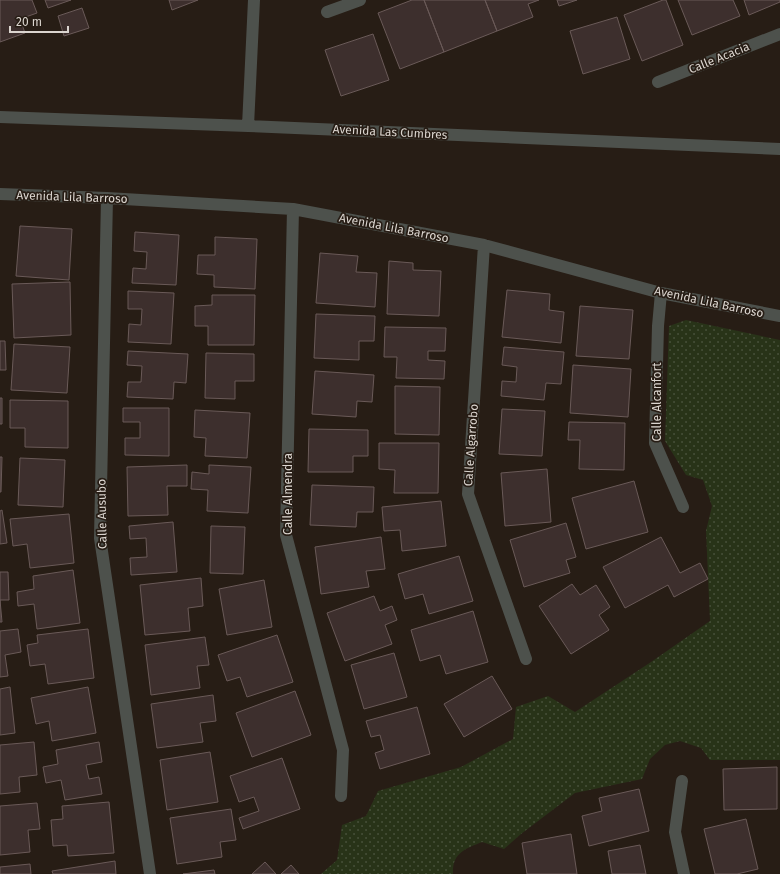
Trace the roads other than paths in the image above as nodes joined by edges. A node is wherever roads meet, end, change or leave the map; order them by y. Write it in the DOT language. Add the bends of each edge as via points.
graph roads {
  1 [pos="254,0"];
  2 [pos="360,0"];
  3 [pos="327,12"];
  4 [pos="780,34"];
  5 [pos="658,82"];
  6 [pos="0,117"];
  7 [pos="248,126"];
  8 [pos="780,149"];
  9 [pos="0,194"];
  10 [pos="107,198"];
  11 [pos="293,209"];
  12 [pos="484,245"];
  13 [pos="661,292"];
  14 [pos="780,316"];
  15 [pos="683,507"];
  16 [pos="526,659"];
  17 [pos="682,781"];
  18 [pos="341,796"];
  19 [pos="150,874"];
  20 [pos="684,874"];
  1 -- 7 [label="street"];
  2 -- 3 [label="street"];
  4 -- 5 [label="street, Calle Acacia"];
  6 -- 7 [label="street, Avenida Las Cumbres"];
  7 -- 8 [label="street, Avenida Las Cumbres"];
  9 -- 10 [label="street, Avenida Lila Barroso"];
  10 -- 11 [label="street, Avenida Lila Barroso"];
  10 -- 19 [label="street, Calle Ausubo" via="100,538"];
  11 -- 12 [label="street, Avenida Lila Barroso"];
  11 -- 18 [label="street, Calle Almendra" via="286,535 343,750"];
  12 -- 13 [label="street, Avenida Lila Barroso"];
  12 -- 16 [label="street, Calle Algarrobo" via="468,494"];
  13 -- 14 [label="street, Avenida Lila Barroso"];
  13 -- 15 [label="street, Calle Alcanfort" via="655,443"];
  17 -- 20 [label="street" via="675,832"];
}
